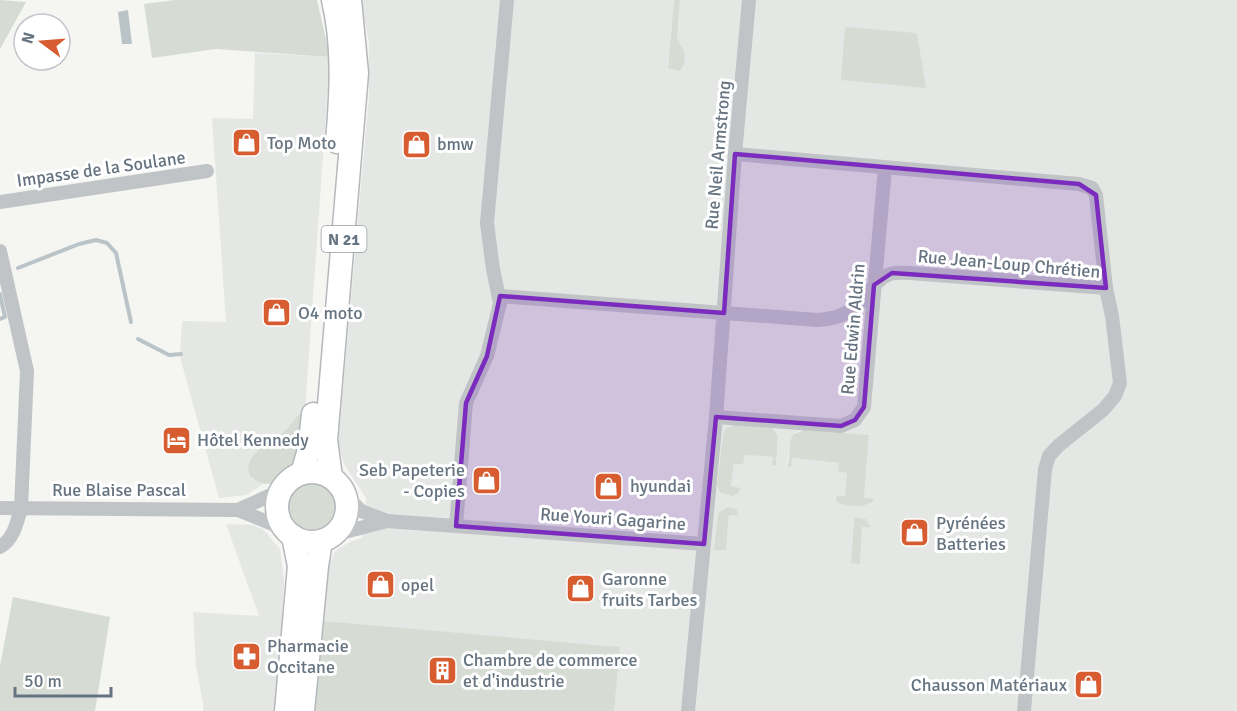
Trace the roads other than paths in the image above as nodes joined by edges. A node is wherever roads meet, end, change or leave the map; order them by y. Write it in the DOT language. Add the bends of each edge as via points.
graph roads {
  1 [pos="333,0"];
  2 [pos="350,0"];
  3 [pos="507,0"];
  4 [pos="749,0"];
  5 [pos="735,154"];
  6 [pos="885,168"];
  7 [pos="207,171"];
  8 [pos="0,202"];
  9 [pos="0,251"];
  10 [pos="874,285"];
  11 [pos="1106,288"];
  12 [pos="500,296"];
  13 [pos="723,314"];
  14 [pos="716,417"];
  15 [pos="302,473"];
  16 [pos="338,486"];
  17 [pos="284,487"];
  18 [pos="0,508"];
  19 [pos="21,508"];
  20 [pos="238,510"];
  21 [pos="387,521"];
  22 [pos="456,526"];
  23 [pos="289,532"];
  24 [pos="329,537"];
  25 [pos="704,544"];
  26 [pos="0,547"];
  27 [pos="286,711"];
  28 [pos="303,711"];
  29 [pos="688,711"];
  30 [pos="1024,711"];
  1 -- 15 [label="main road, N 21" via="339,41 340,104 312,431"];
  2 -- 16 [label="main road, N 21" via="357,73 326,440"];
  3 -- 12 [label="street" via="487,223"];
  4 -- 5 [label="street, Rue Neil Armstrong"];
  5 -- 6 [label="street"];
  5 -- 13 [label="street, Rue Neil Armstrong"];
  6 -- 10 [label="street, Rue Edwin Aldrin"];
  6 -- 11 [label="street" via="1092,188"];
  7 -- 8 [label="street, Impasse de la Soulane"];
  9 -- 19 [label="street" via="27,371"];
  10 -- 11 [label="street, Rue Jean-Loup Chrétien" via="892,273 909,273"];
  10 -- 13 [label="street, Rue Jean-Loup Chrétien" via="844,315 831,319"];
  10 -- 14 [label="street, Rue Edwin Aldrin" via="864,407 855,420 841,426"];
  11 -- 30 [label="street, Rue Jean-Loup Chrétien" via="1120,383 1103,410 1058,446 1045,468"];
  12 -- 13 [label="street"];
  12 -- 22 [label="street" via="487,356 466,403"];
  13 -- 14 [label="street, Rue Neil Armstrong"];
  14 -- 25 [label="street, Rue Neil Armstrong"];
  15 -- 16 [label="main road" via="322,473"];
  15 -- 17 [label="main road"];
  16 -- 21 [label="street, Rue Youri Gagarine" via="361,511"];
  16 -- 24 [label="main road" via="348,506 345,522"];
  17 -- 20 [label="street, Rue Blaise Pascal"];
  17 -- 23 [label="main road" via="277,509"];
  18 -- 19 [label="street, Rue Blaise Pascal"];
  19 -- 20 [label="street, Rue Blaise Pascal"];
  19 -- 26 [label="street" via="8,543"];
  20 -- 23 [label="street, Rue Blaise Pascal"];
  21 -- 22 [label="street, Rue Youri Gagarine"];
  21 -- 24 [label="street, Rue Youri Gagarine"];
  22 -- 25 [label="street, Rue Youri Gagarine"];
  23 -- 24 [label="main road" via="312,542"];
  23 -- 27 [label="main road" via="299,566"];
  24 -- 28 [label="main road" via="317,566"];
  25 -- 29 [label="street, Rue Youri Gagarine"];
}
